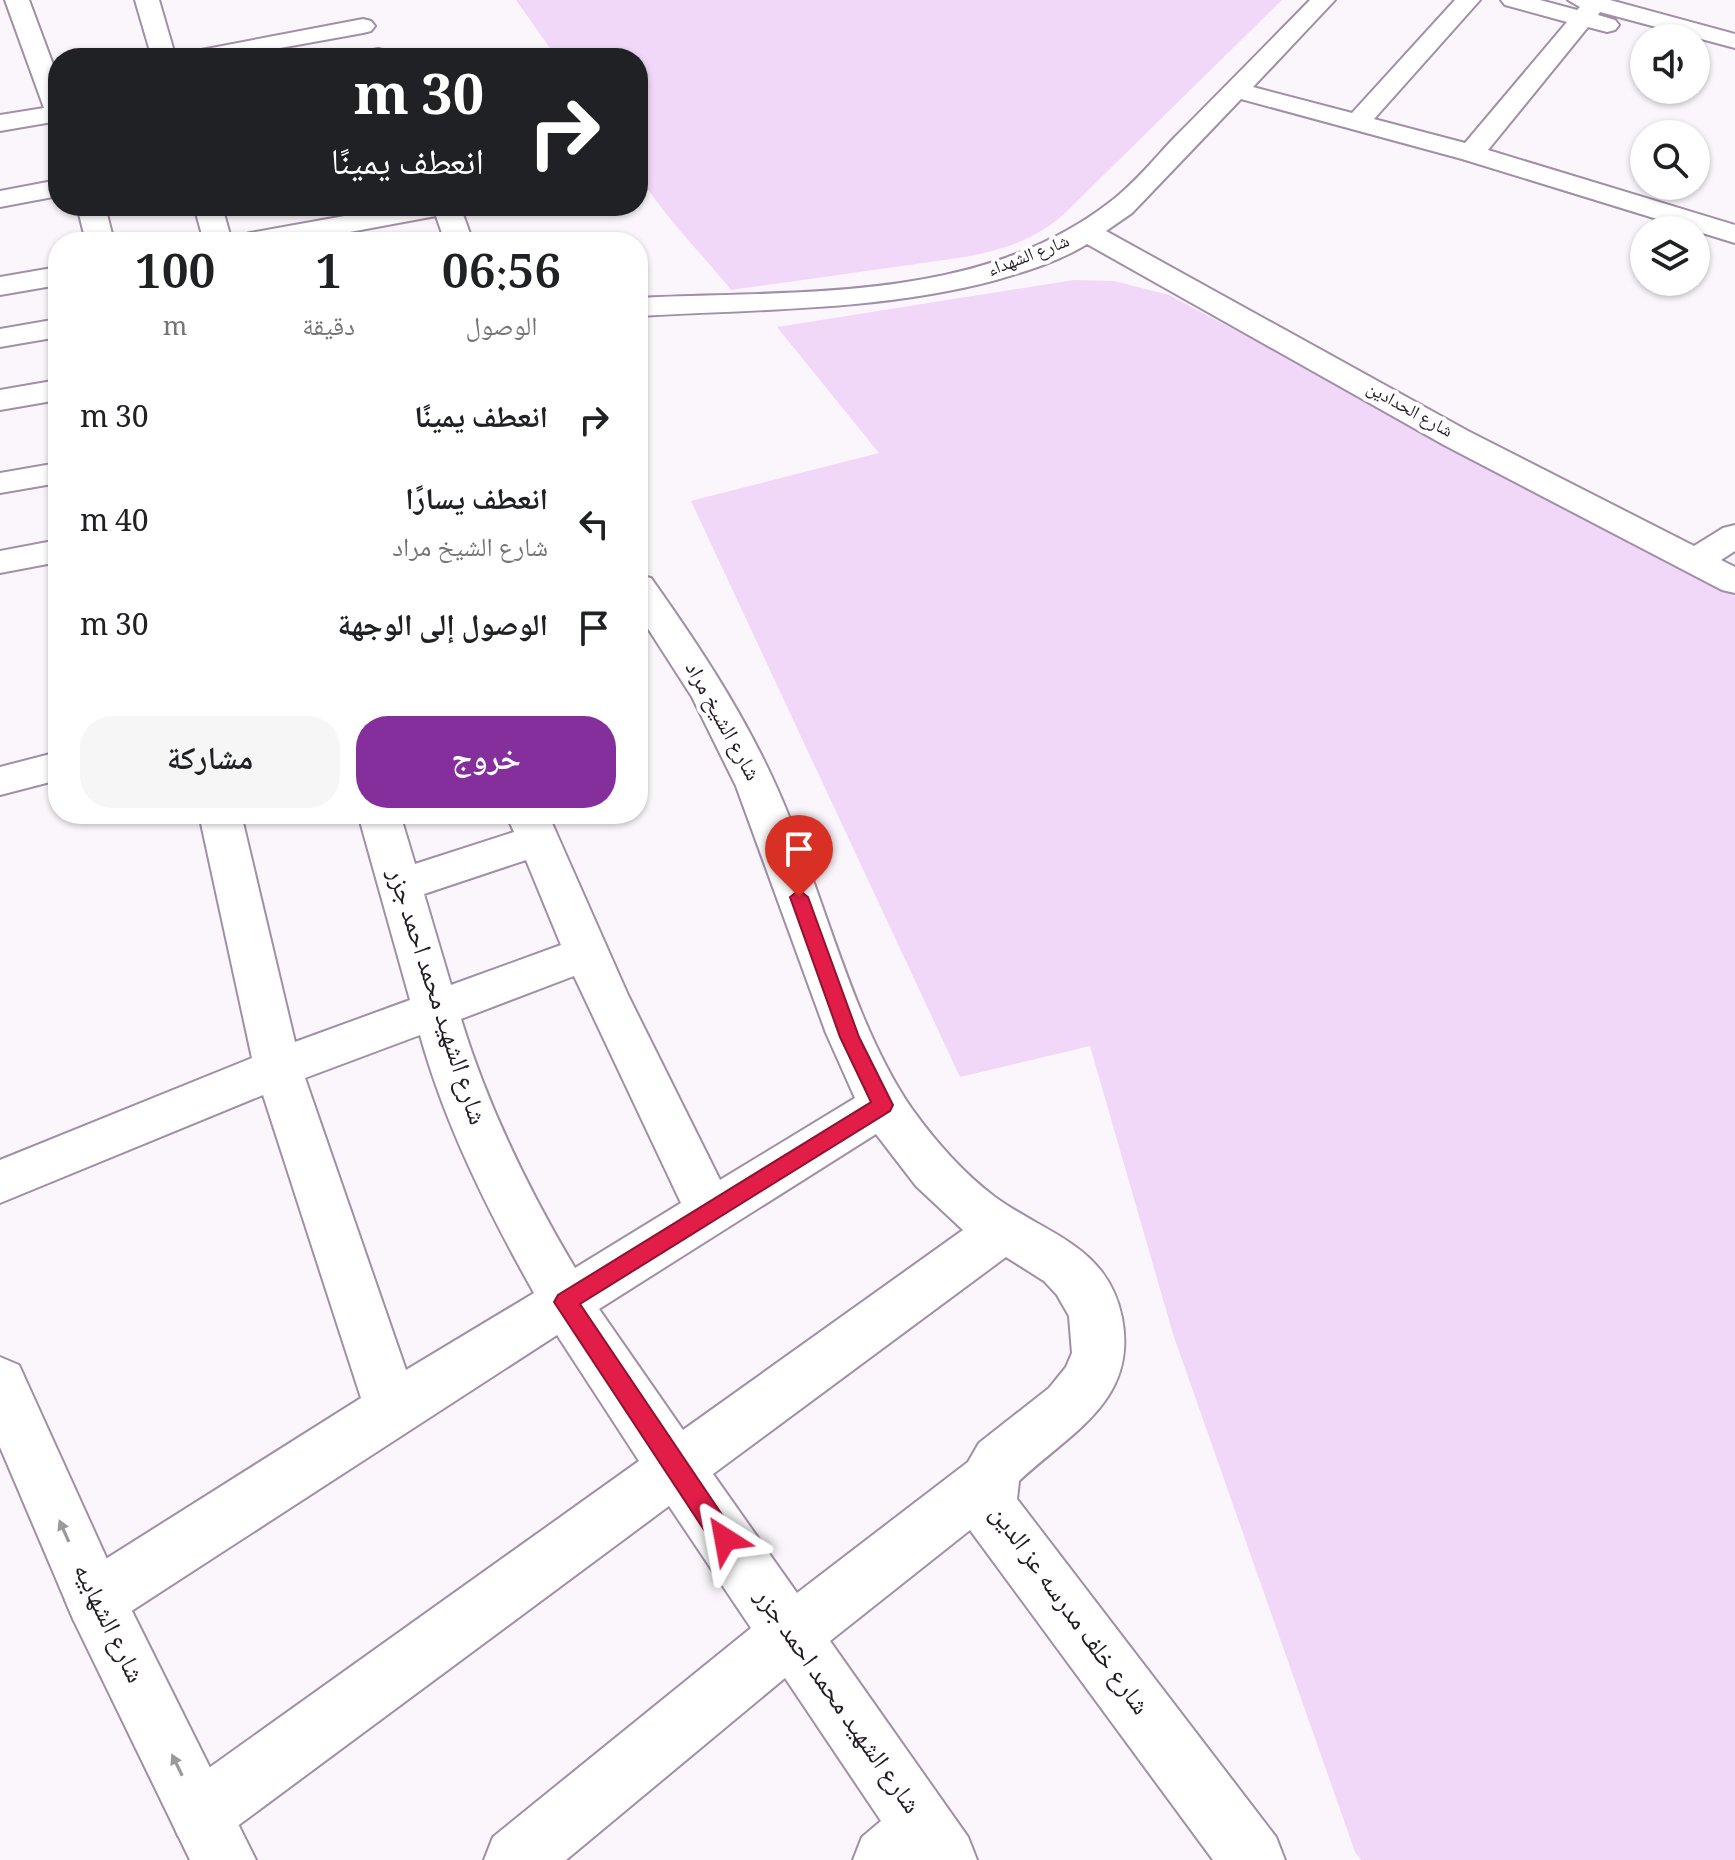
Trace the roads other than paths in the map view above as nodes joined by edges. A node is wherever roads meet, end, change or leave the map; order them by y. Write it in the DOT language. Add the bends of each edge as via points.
graph roads {
  1 [pos="16,0"];
  2 [pos="147,0"];
  3 [pos="1323,0"];
  4 [pos="1468,0"];
  5 [pos="1513,0"];
  6 [pos="0,3"];
  7 [pos="1589,6"];
  8 [pos="1630,27"];
  9 [pos="1735,41"];
  10 [pos="161,48"];
  11 [pos="226,48"];
  12 [pos="370,48"];
  13 [pos="1710,54"];
  14 [pos="1735,61"];
  15 [pos="48,85"];
  16 [pos="1235,90"];
  17 [pos="48,114"];
  18 [pos="1358,122"];
  19 [pos="0,123"];
  20 [pos="1471,153"];
  21 [pos="48,190"];
  22 [pos="0,199"];
  23 [pos="392,216"];
  24 [pos="304,232"];
  25 [pos="1088,233"];
  26 [pos="1735,234"];
  27 [pos="48,278"];
  28 [pos="0,286"];
  29 [pos="648,306"];
  30 [pos="48,330"];
  31 [pos="0,338"];
  32 [pos="48,392"];
  33 [pos="0,400"];
  34 [pos="48,475"];
  35 [pos="0,483"];
  36 [pos="1735,536"];
  37 [pos="48,553"];
  38 [pos="1695,561"];
  39 [pos="0,562"];
  40 [pos="1735,582"];
  41 [pos="648,601"];
  42 [pos="48,769"];
  43 [pos="0,781"];
  44 [pos="222,824"];
  45 [pos="382,824"];
  46 [pos="532,827"];
  47 [pos="399,886"];
  48 [pos="586,954"];
  49 [pos="434,1011"];
  50 [pos="278,1068"];
  51 [pos="883,1105"];
  52 [pos="0,1182"];
  53 [pos="710,1212"];
  54 [pos="1003,1230"];
  55 [pos="565,1302"];
  56 [pos="0,1383"];
  57 [pos="392,1409"];
  58 [pos="676,1468"];
  59 [pos="985,1483"];
  60 [pos="95,1600"];
  61 [pos="790,1635"];
  62 [pos="212,1837"];
  63 [pos="918,1849"];
  64 [pos="1244,1856"];
  65 [pos="516,1860"];
  1 -- 6 [label="main road"];
  1 -- 15 [label="main road"];
  2 -- 10 [label="main road"];
  3 -- 16 [label="main road, شارع الشهداء"];
  4 -- 18 [label="main road"];
  5 -- 7 [label="main road"];
  7 -- 8 [label="main road"];
  7 -- 9 [label="main road"];
  7 -- 20 [label="main road"];
  11 -- 12 [label="main road" via="357,16"];
  13 -- 14 [label="main road"];
  16 -- 18 [label="main road"];
  16 -- 25 [label="main road, شارع الشهداء" via="1122,207"];
  17 -- 19 [label="main road"];
  18 -- 20 [label="main road"];
  20 -- 26 [label="main road"];
  21 -- 22 [label="main road"];
  23 -- 24 [label="main road"];
  25 -- 29 [label="main road, شارع الشهداء" via="1023,263 941,283"];
  25 -- 38 [label="main road, شارع الحدادين" via="1456,438"];
  27 -- 28 [label="main road"];
  30 -- 31 [label="main road"];
  32 -- 33 [label="main road"];
  34 -- 35 [label="main road"];
  36 -- 38 [label="main road"];
  37 -- 39 [label="main road"];
  38 -- 40 [label="main road, شارع الحدادين"];
  41 -- 51 [label="main road, شارع الشيخ مراد" via="697,675 757,789 850,1037"];
  42 -- 43 [label="main road"];
  44 -- 50 [label="main road"];
  45 -- 47 [label="main road, شارع الشهيد محمد احمد جزر"];
  46 -- 47 [label="main road"];
  46 -- 48 [label="main road"];
  47 -- 49 [label="main road, شارع الشهيد محمد احمد جزر"];
  48 -- 49 [label="main road"];
  48 -- 53 [label="main road"];
  49 -- 50 [label="main road"];
  49 -- 55 [label="main road, شارع الشهيد محمد احمد جزر" via="487,1155"];
  50 -- 52 [label="main road"];
  50 -- 57 [label="main road"];
  51 -- 53 [label="main road"];
  51 -- 54 [label="main road, شارع الشيخ مراد" via="934,1171"];
  53 -- 55 [label="main road"];
  54 -- 58 [label="main road"];
  54 -- 59 [label="main road, شارع خلف مدرسه عز الدين" via="1051,1254 1071,1272 1091,1305 1099,1344 1095,1369 1082,1393 1064,1413 996,1462"];
  55 -- 57 [label="main road"];
  55 -- 58 [label="main road, شارع الشهيد محمد احمد جزر"];
  60 -- 56 [label="main road, شارع الشهابيه, one-way"];
  57 -- 60 [label="main road"];
  58 -- 61 [label="main road, شارع الشهيد محمد احمد جزر"];
  58 -- 62 [label="main road"];
  59 -- 61 [label="main road"];
  59 -- 64 [label="main road, شارع خلف مدرسه عز الدين" via="989,1509"];
  62 -- 60 [label="main road, شارع الشهابيه, one-way"];
  61 -- 63 [label="main road, شارع الشهيد محمد احمد جزر"];
  61 -- 65 [label="main road"];
}
